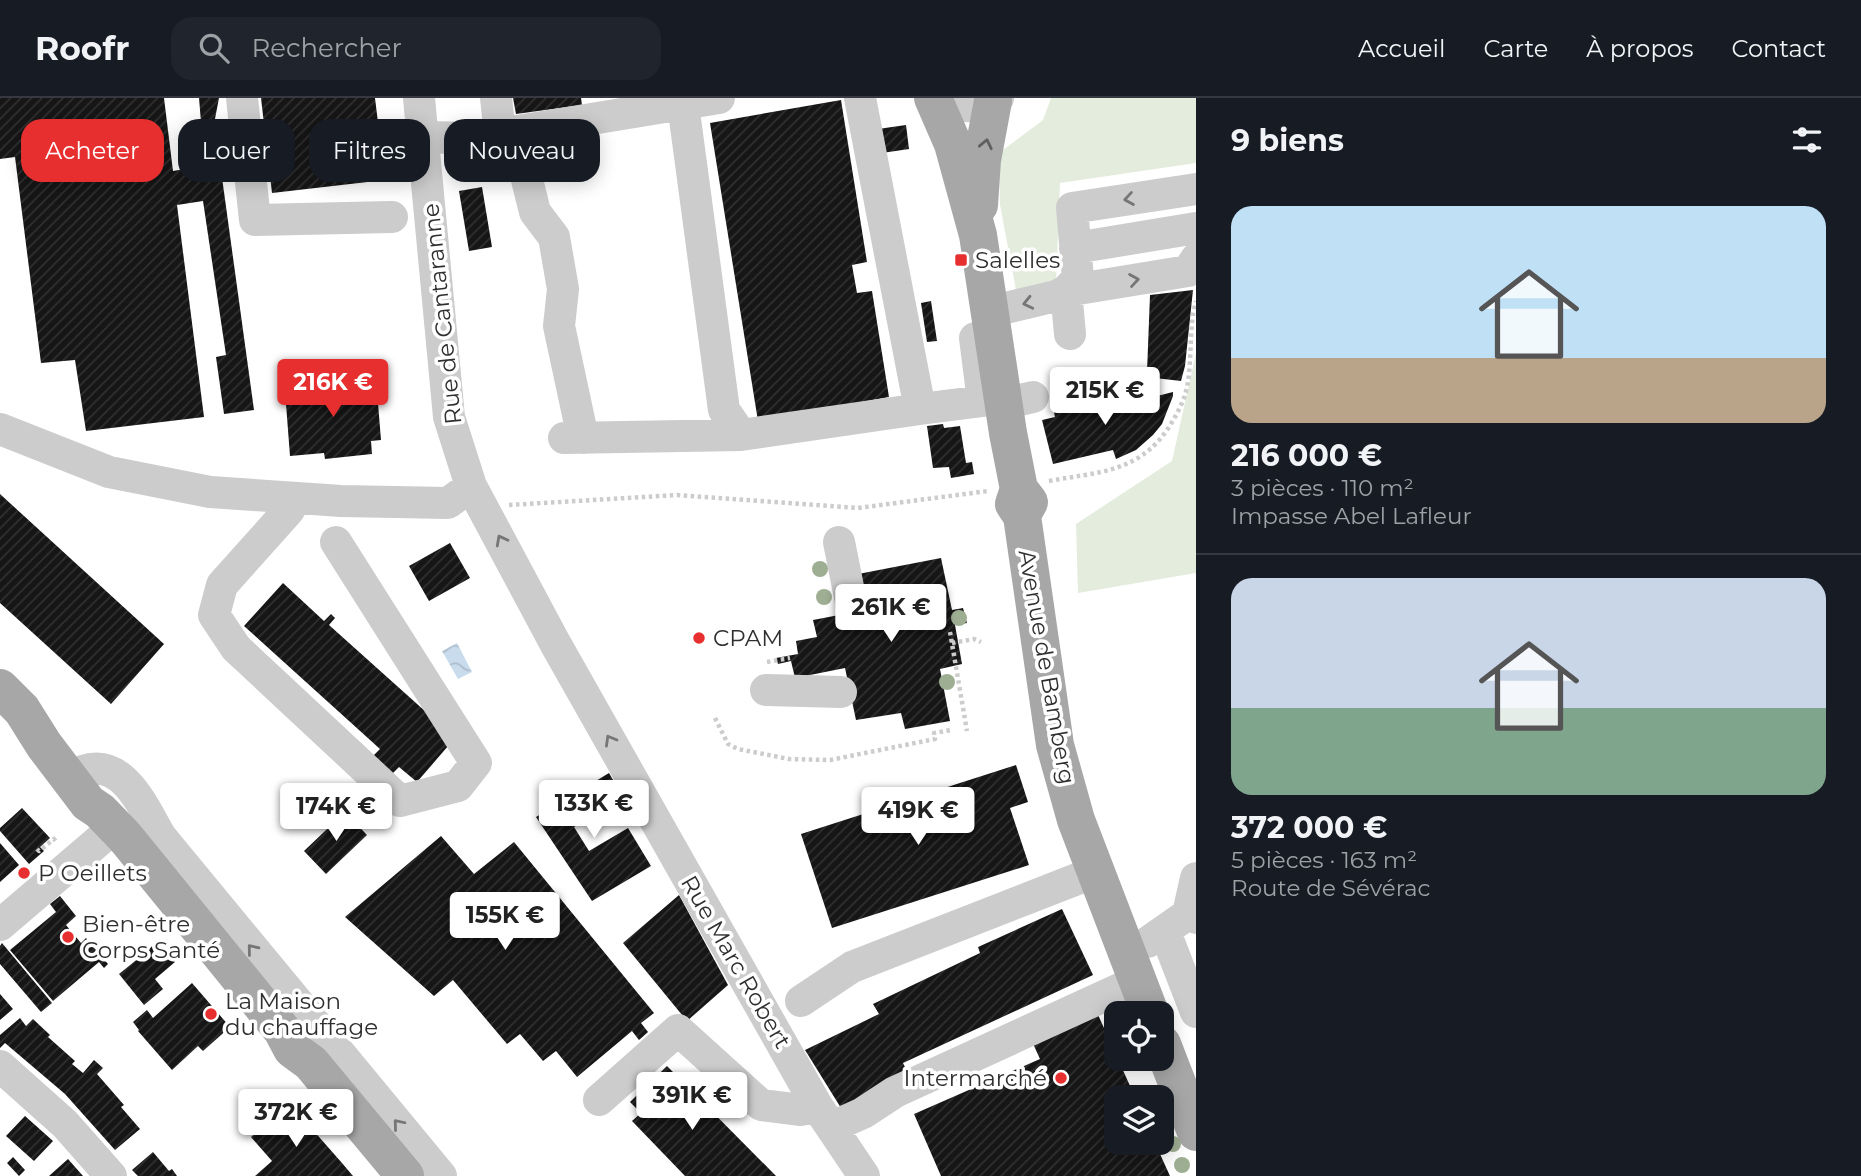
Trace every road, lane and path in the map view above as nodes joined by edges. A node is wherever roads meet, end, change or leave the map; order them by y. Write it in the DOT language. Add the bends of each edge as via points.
graph roads {
  1 [pos="242,98"];
  2 [pos="419,98"];
  3 [pos="496,98"];
  4 [pos="719,98"];
  5 [pos="860,98"];
  6 [pos="934,98"];
  7 [pos="995,100"];
  8 [pos="683,104"];
  9 [pos="422,119"];
  10 [pos="503,119"];
  11 [pos="589,119"];
  12 [pos="428,182"];
  13 [pos="525,182"];
  14 [pos="1196,189"];
  15 [pos="393,217"];
  16 [pos="1196,228"];
  17 [pos="978,235"];
  18 [pos="1075,248"];
  19 [pos="1196,259"];
  20 [pos="984,274"];
  21 [pos="1066,291"];
  22 [pos="1196,301"];
  23 [pos="989,312"];
  24 [pos="1070,334"];
  25 [pos="920,409"];
  26 [pos="0,429"];
  27 [pos="741,435"];
  28 [pos="471,486"];
  29 [pos="1018,494"];
  30 [pos="296,498"];
  31 [pos="505,507"];
  32 [pos="336,542"];
  33 [pos="839,542"];
  34 [pos="852,607"];
  35 [pos="950,632"];
  36 [pos="981,642"];
  37 [pos="952,643"];
  38 [pos="790,658"];
  39 [pos="777,661"];
  40 [pos="0,688"];
  41 [pos="766,690"];
  42 [pos="841,692"];
  43 [pos="715,718"];
  44 [pos="29,722"];
  45 [pos="951,730"];
  46 [pos="967,731"];
  47 [pos="83,771"];
  48 [pos="106,818"];
  49 [pos="50,842"];
  50 [pos="37,849"];
  51 [pos="1095,872"];
  52 [pos="1196,878"];
  53 [pos="5,911"];
  54 [pos="1155,949"];
  55 [pos="801,1001"];
  56 [pos="1196,1012"];
  57 [pos="0,1066"];
  58 [pos="1172,1071"];
  59 [pos="599,1100"];
  60 [pos="825,1117"];
  61 [pos="1196,1132"];
  62 [pos="111,1176"];
  63 [pos="405,1176"];
  64 [pos="441,1176"];
  65 [pos="864,1176"];
  1 -- 15 [label="street" via="255,220"];
  2 -- 9 [label="street, Rue de Cantaranne"];
  3 -- 10 [label="street"];
  4 -- 8 [label="street"];
  5 -- 25 [label="street"];
  6 -- 7 [label="street" via="973,107"];
  6 -- 17 [label="main road, Avenue de Bamberg" via="953,144"];
  17 -- 7 [label="main road, Avenue de Bamberg, one-way" via="982,160"];
  8 -- 11 [label="street"];
  8 -- 27 [label="street" via="724,410"];
  12 -- 28 [label="street, Rue de Cantaranne" via="449,417"];
  13 -- 27 [label="street" via="535,212 554,237 563,289 559,326 573,438"];
  14 -- 18 [label="street, one-way" via="1072,208"];
  16 -- 18 [label="street"];
  17 -- 20 [label="main road, Avenue de Bamberg"];
  18 -- 21 [label="street" via="1078,278"];
  21 -- 19 [label="street, one-way" via="1188,271"];
  20 -- 23 [label="main road, Avenue de Bamberg"];
  20 -- 25 [label="street" via="970,300 983,401"];
  21 -- 23 [label="street, one-way"];
  21 -- 24 [label="street"];
  22 -- 29 [label="path" via="1188,383 1173,422 1156,445 1135,462"];
  23 -- 29 [label="main road, Avenue de Bamberg" via="1018,400"];
  25 -- 27 [label="street"];
  26 -- 30 [label="street" via="109,472 210,492"];
  28 -- 30 [label="street" via="448,503"];
  60 -- 28 [label="street, Rue Marc Robert, one-way" via="555,643"];
  29 -- 31 [label="path" via="858,508 677,495"];
  29 -- 51 [label="main road, Avenue de Bamberg" via="1055,745"];
  30 -- 32 [label="street" via="222,585 215,615 236,648 400,801 458,786 476,763"];
  33 -- 34 [label="street"];
  35 -- 37 [label="path"];
  36 -- 37 [label="path"];
  37 -- 46 [label="path"];
  38 -- 39 [label="path"];
  40 -- 44 [label="main road"];
  41 -- 42 [label="street"];
  43 -- 45 [label="path" via="728,744 789,759 830,760 934,739 934,733"];
  44 -- 47 [label="main road" via="49,733"];
  44 -- 48 [label="main road" via="88,803"];
  47 -- 48 [label="main road" via="99,789"];
  64 -- 47 [label="street, one-way" via="161,837 123,778 105,770"];
  48 -- 53 [label="street" via="102,838"];
  48 -- 63 [label="main road" via="282,1030 292,1049 311,1063"];
  49 -- 50 [label="path"];
  51 -- 54 [label="main road, Avenue de Bamberg"];
  51 -- 55 [label="street" via="852,967"];
  52 -- 54 [label="street"];
  54 -- 56 [label="street"];
  54 -- 60 [label="street" via="863,1113"];
  57 -- 62 [label="street" via="65,1124"];
  58 -- 61 [label="main road"];
  59 -- 60 [label="street" via="678,1030 761,1105"];
  60 -- 65 [label="street, Rue Marc Robert"];
}
